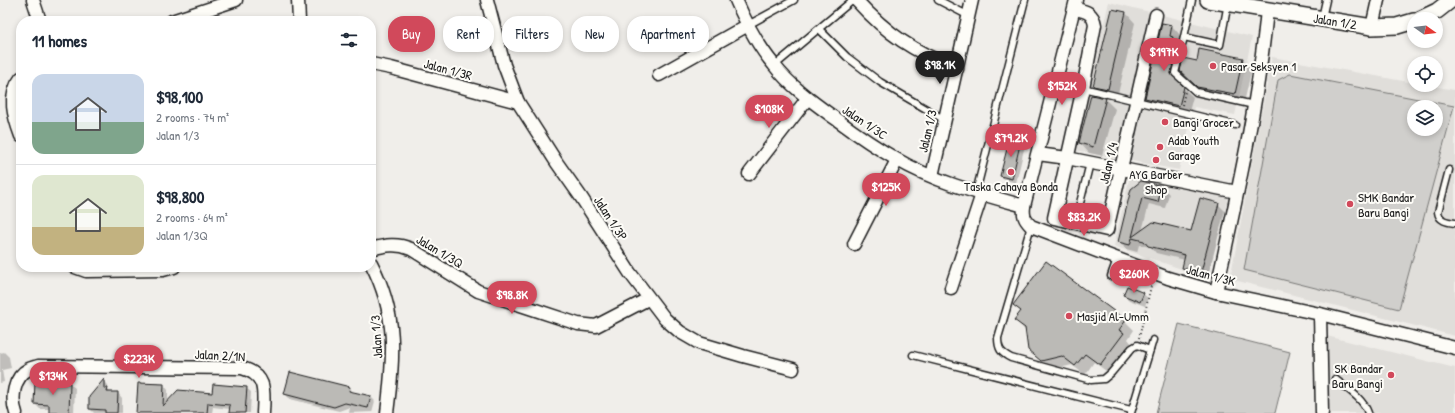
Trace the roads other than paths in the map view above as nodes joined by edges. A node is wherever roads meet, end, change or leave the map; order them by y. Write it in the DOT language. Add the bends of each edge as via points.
graph roads {
  1 [pos="33,0"];
  2 [pos="236,0"];
  3 [pos="298,0"];
  4 [pos="487,0"];
  5 [pos="736,0"];
  6 [pos="794,0"];
  7 [pos="853,0"];
  8 [pos="856,0"];
  9 [pos="938,0"];
  10 [pos="972,0"];
  11 [pos="1025,0"];
  12 [pos="1192,0"];
  13 [pos="1208,0"];
  14 [pos="1326,0"];
  15 [pos="1378,0"];
  16 [pos="1451,0"];
  17 [pos="1073,3"];
  18 [pos="1228,3"];
  19 [pos="1271,7"];
  20 [pos="1435,12"];
  21 [pos="1156,15"];
  22 [pos="38,16"];
  23 [pos="187,16"];
  24 [pos="299,16"];
  25 [pos="969,16"];
  26 [pos="1321,20"];
  27 [pos="1407,23"];
  28 [pos="748,25"];
  29 [pos="1372,27"];
  30 [pos="819,30"];
  31 [pos="1184,37"];
  32 [pos="376,65"];
  33 [pos="774,66"];
  34 [pos="956,69"];
  35 [pos="659,75"];
  36 [pos="1083,88"];
  37 [pos="16,89"];
  38 [pos="807,98"];
  39 [pos="518,102"];
  40 [pos="1137,102"];
  41 [pos="1254,105"];
  42 [pos="944,120"];
  43 [pos="16,121"];
  44 [pos="1235,125"];
  45 [pos="1038,154"];
  46 [pos="1067,158"];
  47 [pos="897,160"];
  48 [pos="1090,163"];
  49 [pos="1121,170"];
  50 [pos="1449,170"];
  51 [pos="749,174"];
  52 [pos="932,176"];
  53 [pos="1237,192"];
  54 [pos="979,193"];
  55 [pos="1024,206"];
  56 [pos="1075,223"];
  57 [pos="1455,223"];
  58 [pos="1030,226"];
  59 [pos="854,244"];
  60 [pos="376,247"];
  61 [pos="1117,259"];
  62 [pos="1135,266"];
  63 [pos="376,272"];
  64 [pos="1111,276"];
  65 [pos="1130,280"];
  66 [pos="952,288"];
  67 [pos="1216,292"];
  68 [pos="648,298"];
  69 [pos="1320,314"];
  70 [pos="1153,340"];
  71 [pos="1455,348"];
  72 [pos="1150,350"];
  73 [pos="913,355"];
  74 [pos="793,369"];
  75 [pos="1335,378"];
  76 [pos="1131,412"];
  77 [pos="16,413"];
  78 [pos="263,413"];
  79 [pos="387,413"];
  80 [pos="1322,413"];
  81 [pos="1368,413"];
  1 -- 22 [label="street"];
  2 -- 23 [label="street"];
  3 -- 24 [label="street"];
  4 -- 39 [label="street, Jalan 1/3P" via="504,65"];
  5 -- 28 [label="street, Jalan 1/3C"];
  6 -- 28 [label="lane"];
  7 -- 30 [label="lane"];
  8 -- 34 [label="street" via="875,21 902,42 929,58"];
  9 -- 25 [label="lane"];
  10 -- 25 [label="street, Jalan 1/3"];
  11 -- 54 [label="lane"];
  12 -- 31 [label="lane"];
  13 -- 18 [label="street, Jalan 1/2"];
  14 -- 26 [label="lane"];
  15 -- 29 [label="street"];
  16 -- 20 [label="street"];
  17 -- 36 [label="street, Jalan 1/4" via="1090,13 1095,25"];
  17 -- 45 [label="street"];
  18 -- 19 [label="street, Jalan 1/2"];
  18 -- 31 [label="lane" via="1220,45"];
  19 -- 26 [label="street, Jalan 1/2"];
  19 -- 41 [label="street"];
  21 -- 40 [label="street, Jalan 1/4"];
  25 -- 34 [label="street, Jalan 1/3"];
  26 -- 29 [label="street, Jalan 1/2"];
  27 -- 29 [label="street, Jalan 1/2"];
  28 -- 33 [label="street, Jalan 1/3C"];
  28 -- 35 [label="street"];
  30 -- 33 [label="lane"];
  30 -- 42 [label="lane" via="847,57 880,82"];
  31 -- 41 [label="lane" via="1174,73 1196,92"];
  32 -- 39 [label="street, Jalan 1/3R"];
  33 -- 38 [label="street, Jalan 1/3C"];
  34 -- 42 [label="street, Jalan 1/3"];
  36 -- 40 [label="lane"];
  36 -- 46 [label="street, Jalan 1/4"];
  37 -- 43 [label="street" via="12,105"];
  38 -- 47 [label="street, Jalan 1/3C"];
  38 -- 51 [label="street"];
  39 -- 68 [label="street, Jalan 1/3P"];
  40 -- 44 [label="lane"];
  40 -- 49 [label="street, Jalan 1/4"];
  41 -- 53 [label="street"];
  42 -- 52 [label="street, Jalan 1/3"];
  45 -- 46 [label="street"];
  45 -- 55 [label="street"];
  46 -- 48 [label="street"];
  46 -- 56 [label="street, Jalan 1/4" via="1054,218"];
  47 -- 52 [label="street, Jalan 1/3C"];
  47 -- 59 [label="street"];
  48 -- 49 [label="street"];
  48 -- 56 [label="lane"];
  49 -- 53 [label="street"];
  49 -- 56 [label="street, Jalan 1/4" via="1107,230"];
  50 -- 57 [label="lane" via="1438,216"];
  52 -- 54 [label="street, Jalan 1/3C"];
  53 -- 67 [label="street"];
  54 -- 55 [label="street, Jalan 1/3C"];
  54 -- 66 [label="street"];
  55 -- 58 [label="street" via="1025,220"];
  58 -- 61 [label="street, Jalan 1/3K"];
  58 -- 72 [label="lane" via="998,338 998,346 1003,354 1091,380 1107,376 1137,345"];
  60 -- 68 [label="street, Jalan 1/3Q" via="402,245 478,291 578,324 596,326"];
  61 -- 62 [label="street, Jalan 1/3K"];
  61 -- 64 [label="lane"];
  62 -- 65 [label="lane"];
  62 -- 67 [label="street, Jalan 1/3K"];
  63 -- 79 [label="street, Jalan 1/3" via="387,301 392,328 393,356"];
  67 -- 69 [label="street, Jalan 1/3K"];
  68 -- 74 [label="street, Jalan 1/3P" via="665,319 699,343"];
  69 -- 71 [label="street, Jalan 1/3K"];
  69 -- 80 [label="street"];
  70 -- 72 [label="lane"];
  72 -- 76 [label="lane"];
  73 -- 76 [label="lane"];
  75 -- 81 [label="lane" via="1364,404"];
  77 -- 78 [label="street, Jalan 2/1N" via="13,404 16,382 28,369 38,366 242,368 250,370 262,383"];
}
